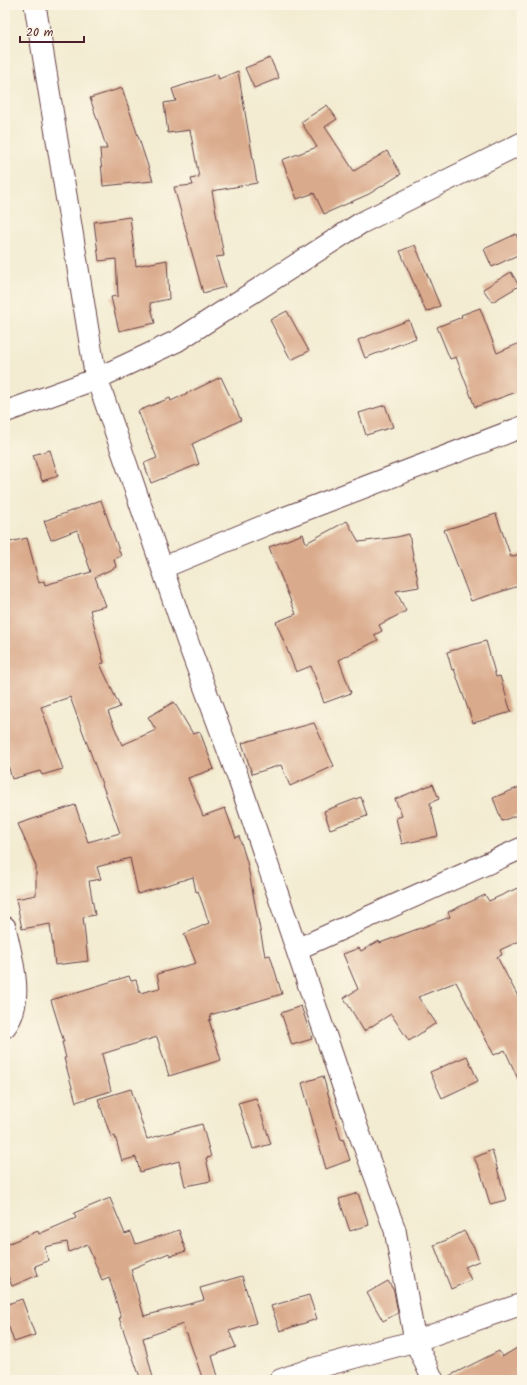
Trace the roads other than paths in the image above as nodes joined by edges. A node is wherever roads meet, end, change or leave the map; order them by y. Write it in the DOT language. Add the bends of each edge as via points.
graph roads {
  1 [pos="35,5"];
  2 [pos="522,143"];
  3 [pos="96,379"];
  4 [pos="5,412"];
  5 [pos="522,427"];
  6 [pos="162,568"];
  7 [pos="522,848"];
  8 [pos="5,926"];
  9 [pos="297,949"];
  10 [pos="5,1027"];
  11 [pos="522,1304"];
  12 [pos="415,1341"];
  13 [pos="280,1380"];
  14 [pos="433,1380"];
  1 -- 3 [label="street"];
  2 -- 3 [label="street" via="361,223 177,341"];
  3 -- 4 [label="street"];
  3 -- 6 [label="street"];
  5 -- 6 [label="street" via="275,521"];
  6 -- 9 [label="street"];
  7 -- 9 [label="street"];
  8 -- 10 [label="street" via="16,1000 10,1021"];
  9 -- 12 [label="street" via="354,1119 395,1230"];
  11 -- 12 [label="street"];
  12 -- 13 [label="street"];
  12 -- 14 [label="street"];
}
